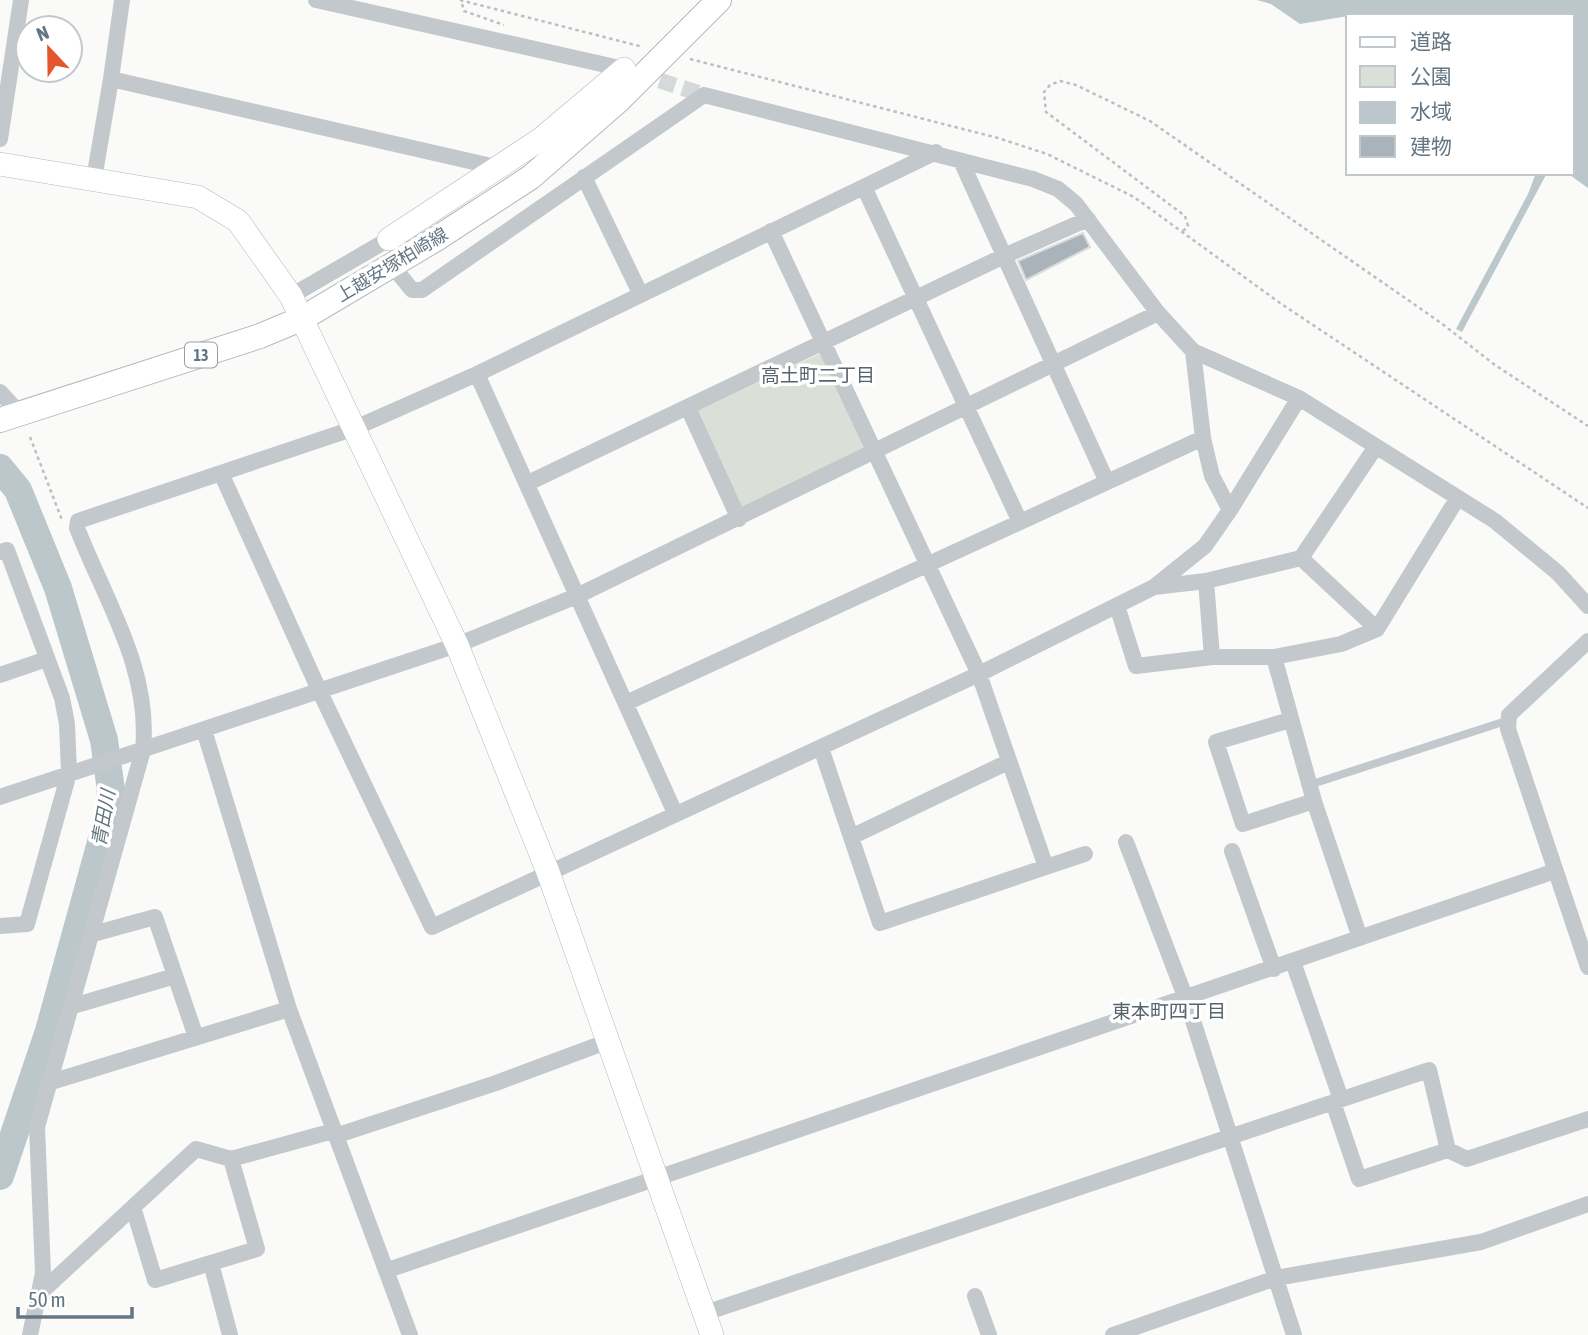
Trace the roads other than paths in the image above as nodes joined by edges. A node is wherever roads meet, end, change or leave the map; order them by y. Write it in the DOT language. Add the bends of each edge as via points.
graph roads {
  1 [pos="21,0"];
  2 [pos="122,0"];
  3 [pos="316,0"];
  4 [pos="719,0"];
  5 [pos="624,69"];
  6 [pos="111,79"];
  7 [pos="0,139"];
  8 [pos="936,152"];
  9 [pos="961,161"];
  10 [pos="0,164"];
  11 [pos="500,169"];
  12 [pos="584,177"];
  13 [pos="94,179"];
  14 [pos="864,187"];
  15 [pos="1088,219"];
  16 [pos="771,230"];
  17 [pos="389,239"];
  18 [pos="1004,256"];
  19 [pos="391,264"];
  20 [pos="641,295"];
  21 [pos="290,296"];
  22 [pos="915,298"];
  23 [pos="1158,313"];
  24 [pos="303,318"];
  25 [pos="824,342"];
  26 [pos="1193,351"];
  27 [pos="1053,366"];
  28 [pos="477,374"];
  29 [pos="0,392"];
  30 [pos="1298,398"];
  31 [pos="967,407"];
  32 [pos="688,408"];
  33 [pos="10,417"];
  34 [pos="355,428"];
  35 [pos="1203,438"];
  36 [pos="1375,448"];
  37 [pos="874,450"];
  38 [pos="221,473"];
  39 [pos="1107,482"];
  40 [pos="527,483"];
  41 [pos="1457,499"];
  42 [pos="1230,510"];
  43 [pos="739,519"];
  44 [pos="1020,522"];
  45 [pos="0,552"];
  46 [pos="1301,558"];
  47 [pos="928,564"];
  48 [pos="1206,580"];
  49 [pos="1154,587"];
  50 [pos="579,595"];
  51 [pos="1117,606"];
  52 [pos="1588,606"];
  53 [pos="1377,629"];
  54 [pos="1588,641"];
  55 [pos="457,645"];
  56 [pos="1212,657"];
  57 [pos="1274,657"];
  58 [pos="47,659"];
  59 [pos="978,674"];
  60 [pos="0,675"];
  61 [pos="319,691"];
  62 [pos="626,703"];
  63 [pos="1290,720"];
  64 [pos="1509,720"];
  65 [pos="204,730"];
  66 [pos="821,748"];
  67 [pos="138,752"];
  68 [pos="1009,762"];
  69 [pos="76,771"];
  70 [pos="1309,785"];
  71 [pos="0,797"];
  72 [pos="1314,801"];
  73 [pos="675,813"];
  74 [pos="851,838"];
  75 [pos="1126,842"];
  76 [pos="1232,851"];
  77 [pos="1085,854"];
  78 [pos="1046,867"];
  79 [pos="1555,871"];
  80 [pos="548,872"];
  81 [pos="0,926"];
  82 [pos="93,934"];
  83 [pos="1360,938"];
  84 [pos="1293,962"];
  85 [pos="1588,967"];
  86 [pos="1274,969"];
  87 [pos="175,975"];
  88 [pos="1186,999"];
  89 [pos="74,1006"];
  90 [pos="289,1009"];
  91 [pos="196,1037"];
  92 [pos="606,1042"];
  93 [pos="51,1082"];
  94 [pos="1337,1101"];
  95 [pos="1588,1119"];
  96 [pos="334,1133"];
  97 [pos="1232,1136"];
  98 [pos="1448,1150"];
  99 [pos="231,1159"];
  100 [pos="658,1176"];
  101 [pos="1588,1204"];
  102 [pos="132,1207"];
  103 [pos="211,1263"];
  104 [pos="388,1270"];
  105 [pos="1276,1278"];
  106 [pos="39,1294"];
  107 [pos="975,1296"];
  108 [pos="705,1313"];
  109 [pos="30,1335"];
  110 [pos="230,1335"];
  111 [pos="410,1335"];
  112 [pos="712,1335"];
  113 [pos="989,1335"];
  114 [pos="1113,1335"];
  115 [pos="1294,1335"];
  1 -- 7 [label="street"];
  2 -- 6 [label="street"];
  3 -- 5 [label="street"];
  4 -- 19 [label="main road, 上越安塚柏崎線 / 13" via="666,55 531,177"];
  5 -- 11 [label="street"];
  6 -- 11 [label="street"];
  6 -- 13 [label="street"];
  8 -- 9 [label="street"];
  8 -- 12 [label="street" via="704,95"];
  8 -- 14 [label="street"];
  9 -- 15 [label="street" via="1058,188"];
  9 -- 18 [label="street"];
  10 -- 13 [label="street"];
  11 -- 17 [label="street"];
  12 -- 19 [label="street" via="422,290 412,290"];
  12 -- 20 [label="street"];
  13 -- 21 [label="street" via="198,197 225,211 253,239"];
  14 -- 16 [label="street"];
  14 -- 22 [label="street"];
  15 -- 18 [label="street"];
  15 -- 23 [label="street"];
  16 -- 20 [label="street"];
  16 -- 25 [label="street"];
  17 -- 21 [label="street"];
  18 -- 22 [label="street"];
  18 -- 27 [label="street"];
  19 -- 24 [label="main road, 上越安塚柏崎線 / 13"];
  20 -- 28 [label="street"];
  21 -- 24 [label="street"];
  22 -- 25 [label="street"];
  22 -- 31 [label="street"];
  23 -- 26 [label="street"];
  23 -- 27 [label="street"];
  24 -- 33 [label="main road, 上越安塚柏崎線 / 13"];
  24 -- 34 [label="street"];
  25 -- 32 [label="street"];
  25 -- 37 [label="street"];
  26 -- 30 [label="street"];
  26 -- 35 [label="street"];
  27 -- 31 [label="street"];
  27 -- 39 [label="street"];
  28 -- 34 [label="street"];
  28 -- 40 [label="street"];
  29 -- 33 [label="street"];
  30 -- 36 [label="street"];
  30 -- 42 [label="street"];
  31 -- 37 [label="street"];
  31 -- 44 [label="street"];
  32 -- 40 [label="street"];
  32 -- 43 [label="street"];
  34 -- 38 [label="street"];
  34 -- 55 [label="street"];
  35 -- 39 [label="street"];
  35 -- 42 [label="street" via="1212,476"];
  36 -- 41 [label="street"];
  36 -- 46 [label="street"];
  37 -- 43 [label="street"];
  37 -- 47 [label="street"];
  38 -- 61 [label="street"];
  38 -- 67 [label="street" via="78,521 138,678 145,705"];
  39 -- 44 [label="street"];
  40 -- 50 [label="street"];
  41 -- 52 [label="street" via="1521,540"];
  41 -- 53 [label="street"];
  42 -- 49 [label="street" via="1205,546"];
  43 -- 50 [label="street"];
  44 -- 47 [label="street"];
  45 -- 58 [label="street" via="7,550"];
  46 -- 48 [label="street"];
  46 -- 53 [label="street"];
  47 -- 59 [label="street"];
  47 -- 62 [label="street"];
  48 -- 49 [label="street"];
  48 -- 56 [label="street"];
  49 -- 51 [label="street"];
  50 -- 55 [label="street"];
  50 -- 62 [label="street"];
  51 -- 56 [label="street" via="1136,666"];
  51 -- 59 [label="street"];
  53 -- 57 [label="street" via="1341,644"];
  54 -- 64 [label="street" via="1524,699"];
  55 -- 61 [label="street"];
  55 -- 80 [label="street"];
  56 -- 57 [label="street"];
  57 -- 63 [label="street"];
  58 -- 60 [label="street"];
  58 -- 69 [label="street" via="62,698"];
  59 -- 66 [label="street"];
  59 -- 68 [label="street"];
  61 -- 65 [label="street"];
  61 -- 80 [label="street" via="432,927"];
  62 -- 73 [label="street"];
  63 -- 70 [label="street"];
  63 -- 72 [label="street" via="1216,742 1243,824"];
  64 -- 70 [label="lane"];
  64 -- 79 [label="street" via="1508,729"];
  65 -- 67 [label="street"];
  65 -- 90 [label="street"];
  66 -- 73 [label="street"];
  66 -- 74 [label="street"];
  67 -- 69 [label="street"];
  67 -- 82 [label="street"];
  68 -- 74 [label="street"];
  68 -- 78 [label="street"];
  69 -- 71 [label="street"];
  69 -- 81 [label="street" via="27,924"];
  70 -- 72 [label="street"];
  72 -- 83 [label="street"];
  73 -- 80 [label="street"];
  74 -- 78 [label="street" via="880,923"];
  75 -- 88 [label="street"];
  76 -- 86 [label="street"];
  77 -- 78 [label="street"];
  79 -- 83 [label="street"];
  79 -- 85 [label="street"];
  80 -- 92 [label="street"];
  82 -- 87 [label="street" via="155,917"];
  82 -- 89 [label="street"];
  83 -- 84 [label="street"];
  84 -- 86 [label="street"];
  84 -- 94 [label="street"];
  86 -- 88 [label="street"];
  87 -- 89 [label="street"];
  87 -- 91 [label="street"];
  88 -- 97 [label="street"];
  88 -- 100 [label="street"];
  89 -- 93 [label="street"];
  90 -- 91 [label="street"];
  90 -- 96 [label="street"];
  91 -- 93 [label="street"];
  92 -- 96 [label="street" via="496,1083"];
  92 -- 100 [label="street"];
  93 -- 106 [label="street" via="37,1127 43,1218"];
  94 -- 97 [label="street"];
  94 -- 98 [label="street" via="1359,1179"];
  94 -- 98 [label="street" via="1429,1070"];
  95 -- 98 [label="street" via="1467,1159"];
  96 -- 99 [label="street"];
  96 -- 104 [label="street"];
  97 -- 105 [label="street"];
  97 -- 108 [label="street"];
  99 -- 102 [label="street" via="196,1149"];
  99 -- 103 [label="street" via="257,1249"];
  100 -- 104 [label="street"];
  100 -- 108 [label="street"];
  101 -- 105 [label="street" via="1481,1242"];
  102 -- 103 [label="street" via="155,1280"];
  102 -- 106 [label="street"];
  103 -- 110 [label="street"];
  104 -- 111 [label="street"];
  105 -- 114 [label="street"];
  105 -- 115 [label="street"];
  106 -- 109 [label="street"];
  107 -- 113 [label="street"];
  108 -- 112 [label="street"];
}
